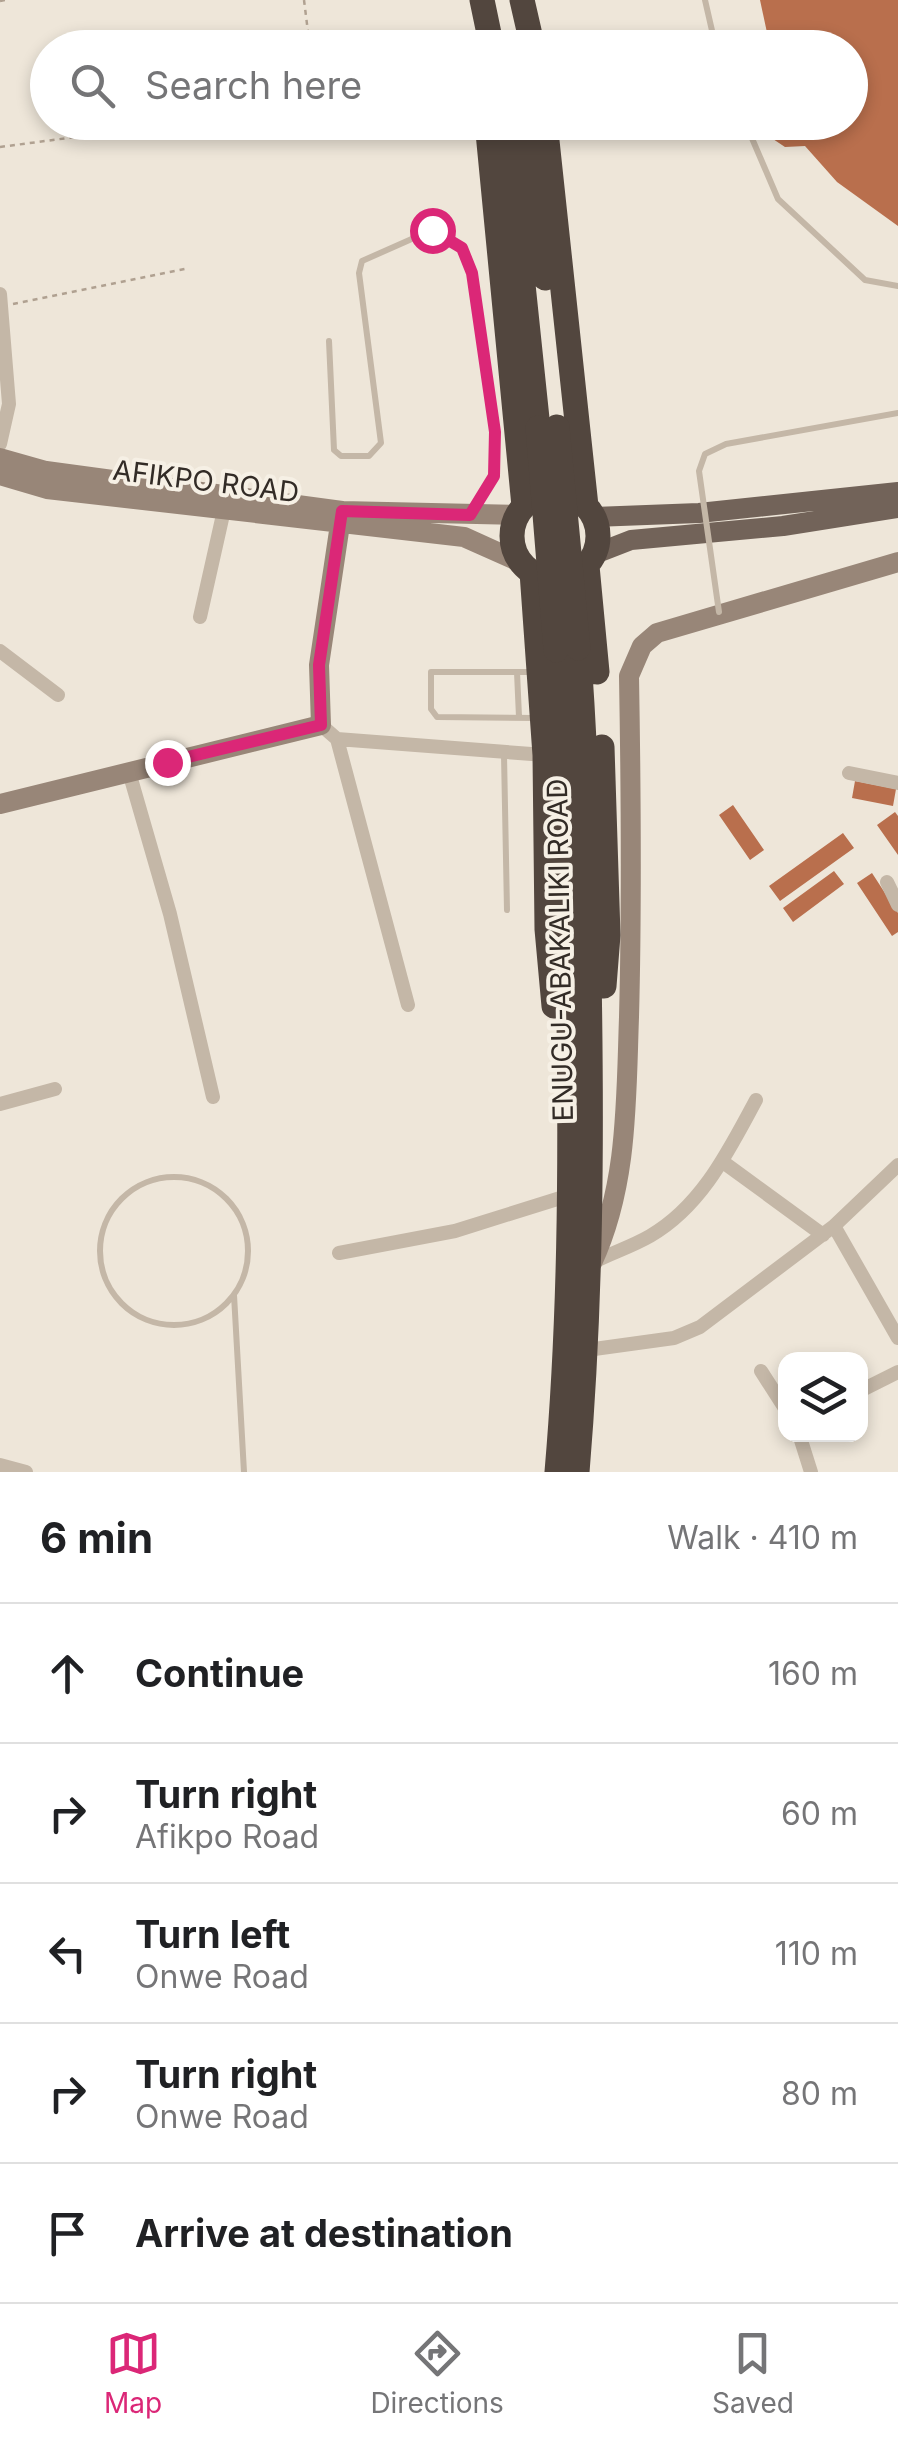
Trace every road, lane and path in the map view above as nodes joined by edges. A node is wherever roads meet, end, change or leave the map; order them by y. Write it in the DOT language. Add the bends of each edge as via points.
graph roads {
  1 [pos="304,0"];
  2 [pos="470,0"];
  3 [pos="482,0"];
  4 [pos="508,0"];
  5 [pos="522,0"];
  6 [pos="705,0"];
  7 [pos="308,30"];
  8 [pos="474,30"];
  9 [pos="488,30"];
  10 [pos="512,30"];
  11 [pos="528,30"];
  12 [pos="712,30"];
  13 [pos="53,140"];
  14 [pos="490,140"];
  15 [pos="508,140"];
  16 [pos="527,140"];
  17 [pos="548,140"];
  18 [pos="753,140"];
  19 [pos="0,147"];
  20 [pos="189,268"];
  21 [pos="898,286"];
  22 [pos="1,300"];
  23 [pos="329,342"];
  24 [pos="898,413"];
  25 [pos="548,428"];
  26 [pos="0,444"];
  27 [pos="0,458"];
  28 [pos="0,475"];
  29 [pos="898,492"];
  30 [pos="898,508"];
  31 [pos="224,510"];
  32 [pos="521,510"];
  33 [pos="590,511"];
  34 [pos="470,515"];
  35 [pos="765,517"];
  36 [pos="341,518"];
  37 [pos="591,560"];
  38 [pos="889,564"];
  39 [pos="527,568"];
  40 [pos="718,612"];
  41 [pos="200,616"];
  42 [pos="567,649"];
  43 [pos="0,650"];
  44 [pos="527,672"];
  45 [pos="58,694"];
  46 [pos="530,718"];
  47 [pos="329,732"];
  48 [pos="504,754"];
  49 [pos="545,755"];
  50 [pos="128,772"];
  51 [pos="849,774"];
  52 [pos="898,783"];
  53 [pos="0,804"];
  54 [pos="886,882"];
  55 [pos="898,905"];
  56 [pos="507,910"];
  57 [pos="408,1006"];
  58 [pos="55,1089"];
  59 [pos="213,1096"];
  60 [pos="756,1100"];
  61 [pos="0,1104"];
  62 [pos="582,1130"];
  63 [pos="723,1162"];
  64 [pos="898,1165"];
  65 [pos="570,1194"];
  66 [pos="828,1231"];
  67 [pos="339,1252"];
  68 [pos="592,1263"];
  69 [pos="234,1295"];
  70 [pos="897,1332"];
  71 [pos="588,1350"];
  72 [pos="761,1372"];
  73 [pos="898,1372"];
  74 [pos="868,1386"];
  75 [pos="778,1398"];
  76 [pos="802,1442"];
  77 [pos="0,1464"];
  78 [pos="26,1472"];
  79 [pos="244,1472"];
  80 [pos="558,1472"];
  81 [pos="578,1472"];
  82 [pos="811,1472"];
  1 -- 7 [label="path"];
  2 -- 8 [label="highway"];
  3 -- 9 [label="highway"];
  4 -- 10 [label="highway"];
  5 -- 11 [label="highway"];
  6 -- 12 [label="lane"];
  13 -- 19 [label="path"];
  14 -- 32 [label="highway"];
  15 -- 25 [label="highway"];
  16 -- 25 [label="highway"];
  17 -- 33 [label="highway"];
  18 -- 21 [label="lane" via="778,200 865,280"];
  20 -- 22 [label="path"];
  22 -- 26 [label="street" via="9,404"];
  23 -- 34 [label="lane" via="334,450 369,456 382,443 362,260 432,230 462,248 472,273 495,432 494,476"];
  24 -- 40 [label="lane, bridge" via="726,444 704,454 698,470"];
  25 -- 42 [label="highway, bridge"];
  27 -- 36 [label="main road, AFIKPO ROAD"];
  28 -- 31 [label="main road, AFIKPO ROAD" via="47,489"];
  29 -- 35 [label="main road"];
  30 -- 35 [label="main road"];
  31 -- 36 [label="main road, AFIKPO ROAD"];
  31 -- 41 [label="street"];
  32 -- 33 [label="highway" via="555,493"];
  32 -- 34 [label="main road, AFIKPO ROAD"];
  32 -- 39 [label="highway" via="512,540"];
  33 -- 35 [label="main road"];
  33 -- 37 [label="highway" via="598,528"];
  34 -- 36 [label="main road, AFIKPO ROAD"];
  35 -- 37 [label="main road" via="631,540"];
  36 -- 39 [label="main road, AFIKPO ROAD" via="464,538"];
  36 -- 47 [label="main road" via="319,665"];
  37 -- 39 [label="highway" via="566,578 542,578"];
  37 -- 62 [label="highway" via="608,934"];
  38 -- 40 [label="main road"];
  39 -- 44 [label="highway"];
  40 -- 68 [label="main road" via="656,633 629,676 625,1135 609,1226"];
  42 -- 62 [label="highway, ENUGU-ABAKALIKI ROAD" via="570,1032"];
  42 -- 62 [label="highway, ENUGU-ABAKALIKI ROAD" via="586,746"];
  43 -- 45 [label="street"];
  44 -- 46 [label="highway"];
  44 -- 46 [label="lane" via="437,670 429,676 431,709 437,717"];
  46 -- 49 [label="highway"];
  47 -- 48 [label="street"];
  47 -- 50 [label="main road"];
  47 -- 57 [label="street"];
  48 -- 49 [label="street"];
  48 -- 56 [label="lane"];
  49 -- 62 [label="highway" via="548,929 561,1084"];
  50 -- 53 [label="main road"];
  50 -- 59 [label="street"];
  51 -- 52 [label="street"];
  54 -- 55 [label="street"];
  58 -- 61 [label="street"];
  60 -- 63 [label="street"];
  62 -- 65 [label="highway, ENUGU-ABAKALIKI ROAD"];
  62 -- 68 [label="highway, ENUGU-ABAKALIKI ROAD"];
  63 -- 66 [label="street"];
  63 -- 68 [label="street" via="676,1218"];
  64 -- 66 [label="street"];
  65 -- 67 [label="street" via="456,1231"];
  65 -- 80 [label="highway, ENUGU-ABAKALIKI ROAD"];
  66 -- 70 [label="street"];
  66 -- 71 [label="street" via="700,1327 674,1338"];
  68 -- 71 [label="highway, ENUGU-ABAKALIKI ROAD"];
  69 -- 69 [label="lane" via="245,1273 246,1236 222,1194 200,1182 164,1177 141,1184 113,1207 102,1229 100,1266 116,1299 135,1315 170,1326 194,1323"];
  69 -- 79 [label="lane"];
  71 -- 81 [label="highway, ENUGU-ABAKALIKI ROAD"];
  72 -- 75 [label="street"];
  73 -- 74 [label="street"];
  76 -- 82 [label="street"];
  77 -- 78 [label="street"];
}
